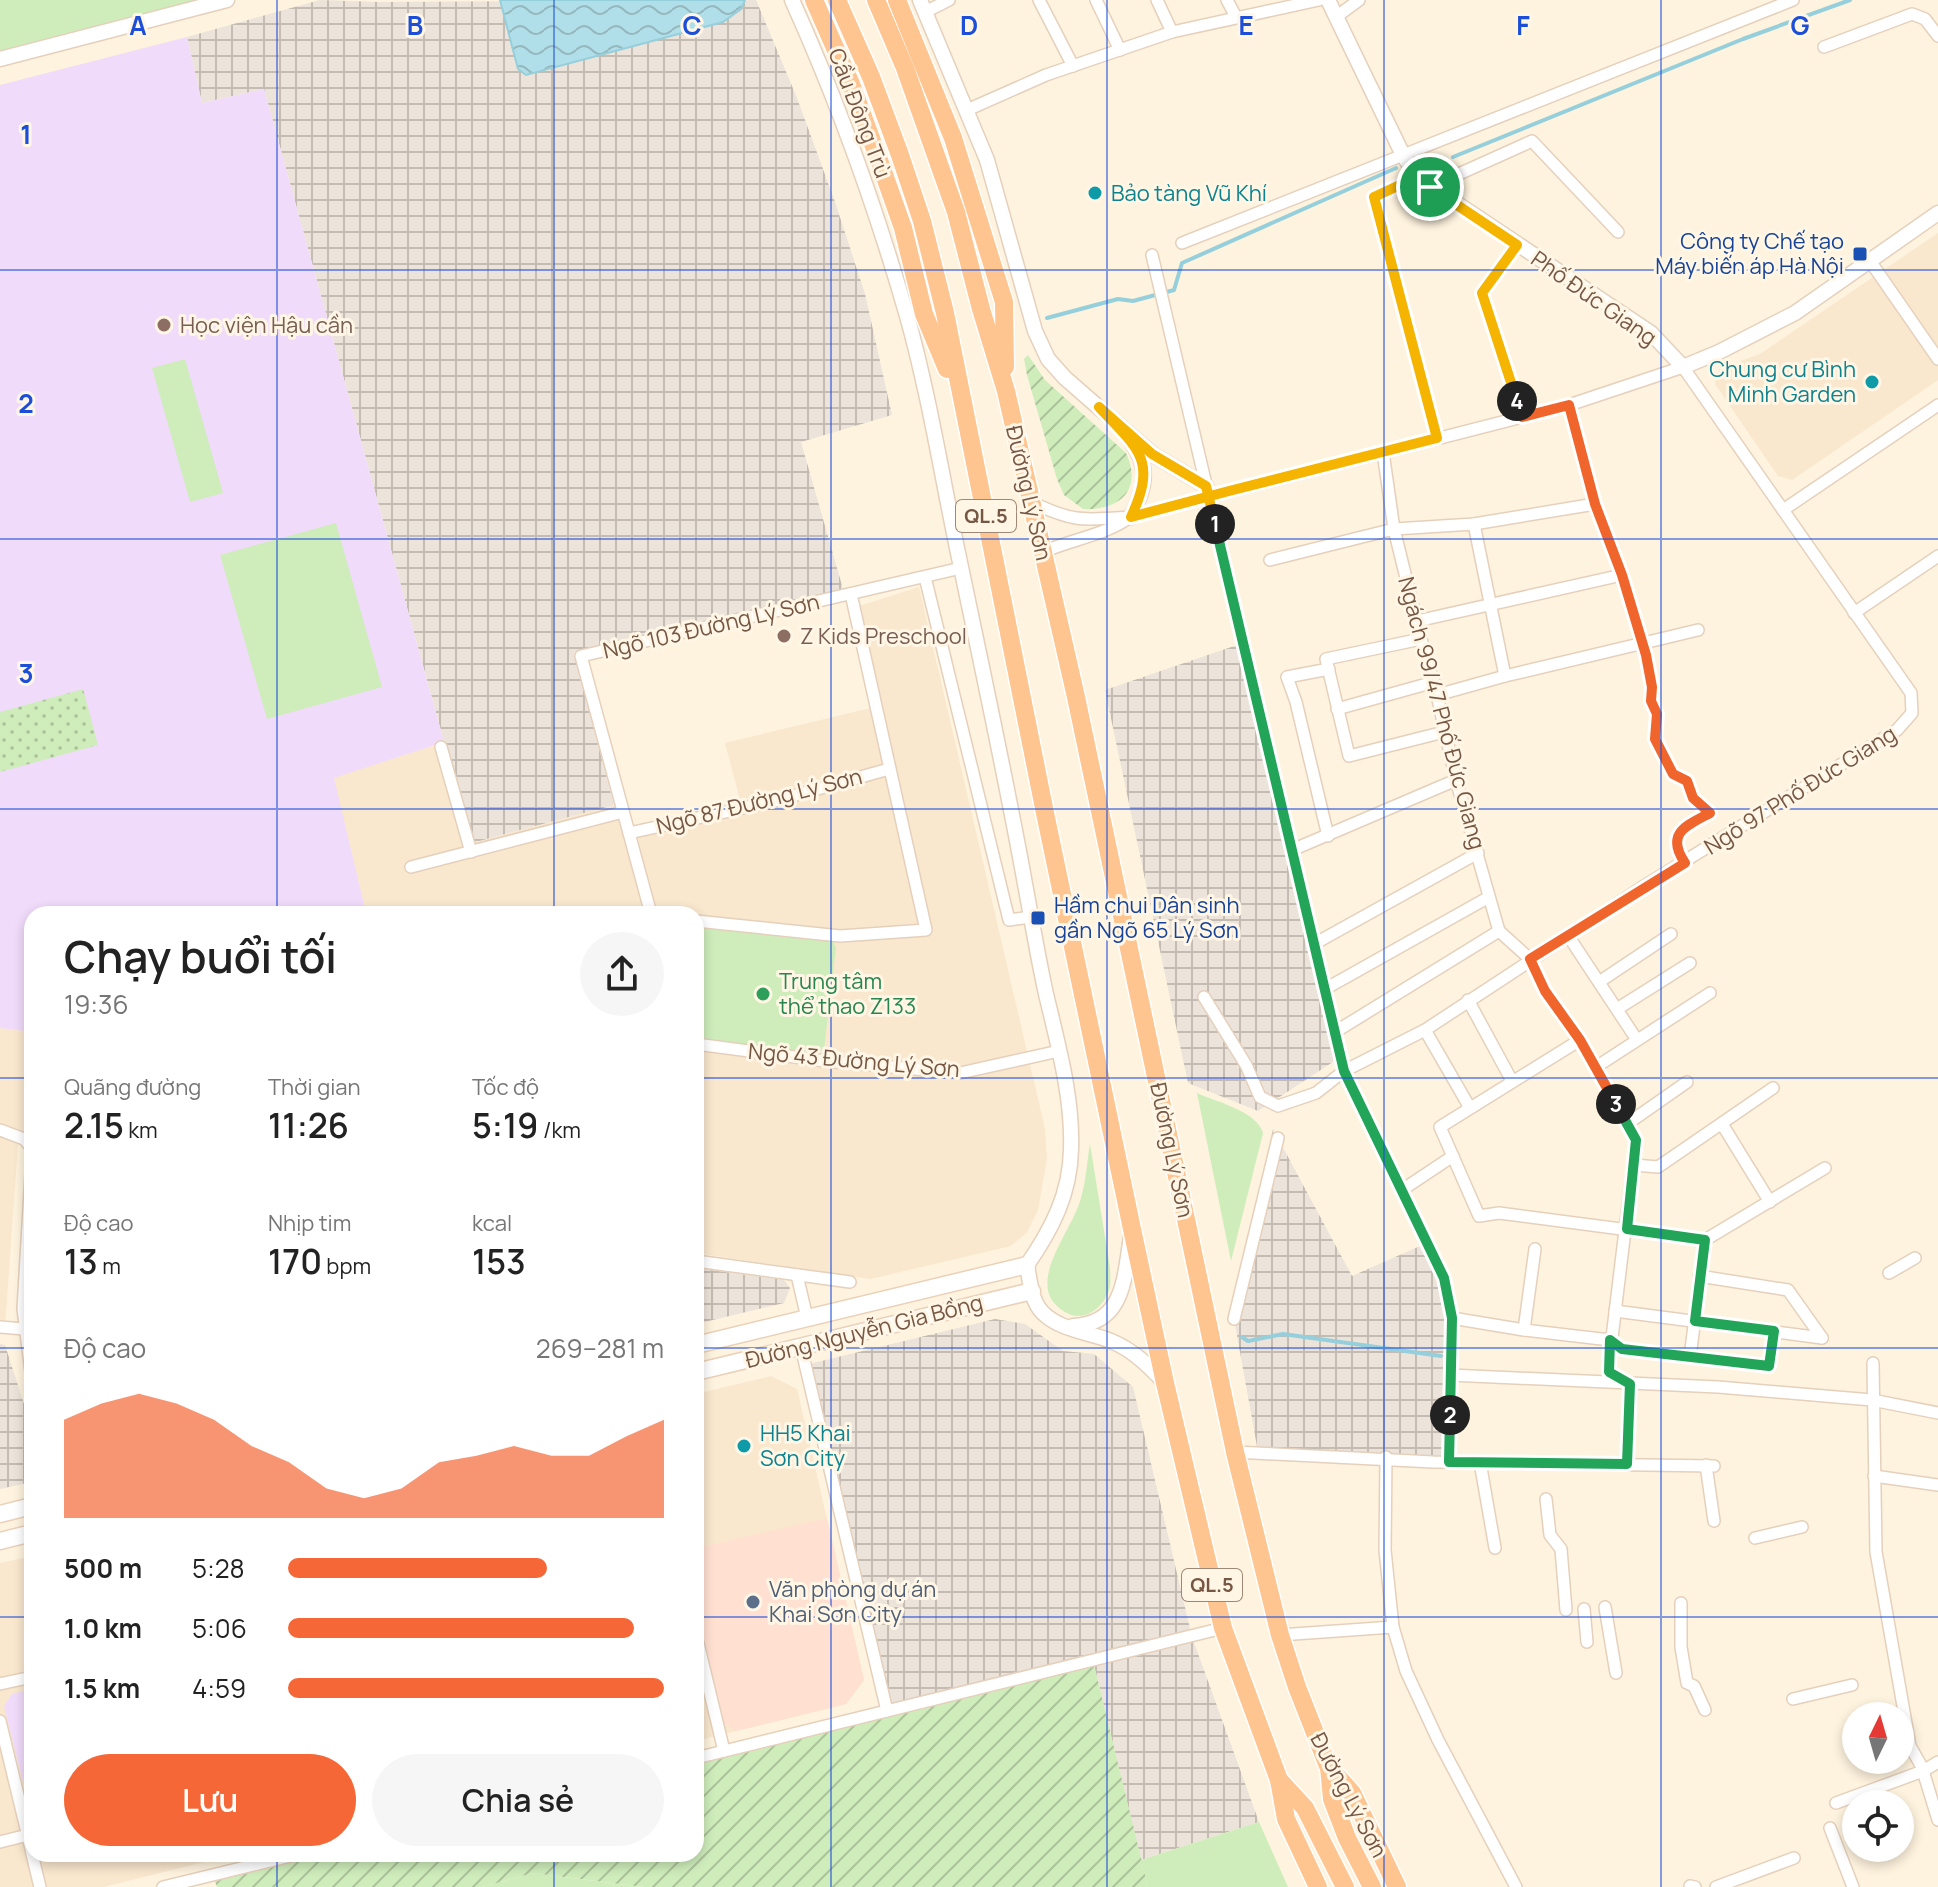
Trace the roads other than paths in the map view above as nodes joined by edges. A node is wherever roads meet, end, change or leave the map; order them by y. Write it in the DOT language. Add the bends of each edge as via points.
graph roads {
  1 [pos="227,0"];
  2 [pos="792,0"];
  3 [pos="814,0"];
  4 [pos="837,0"];
  5 [pos="876,0"];
  6 [pos="897,0"];
  7 [pos="949,0"];
  8 [pos="1039,0"];
  9 [pos="1096,0"];
  10 [pos="1157,0"];
  11 [pos="1227,0"];
  12 [pos="1319,0"];
  13 [pos="1328,0"];
  14 [pos="1359,0"];
  15 [pos="1793,0"];
  16 [pos="1273,4"];
  17 [pos="922,6"];
  18 [pos="1236,17"];
  19 [pos="1336,17"];
  20 [pos="1172,32"];
  21 [pos="1938,36"];
  22 [pos="1824,47"];
  23 [pos="1120,50"];
  24 [pos="0,59"];
  25 [pos="1073,66"];
  26 [pos="967,110"];
  27 [pos="1403,155"];
  28 [pos="1417,177"];
  29 [pos="1430,187"];
  30 [pos="1938,213"];
  31 [pos="922,221"];
  32 [pos="903,228"];
  33 [pos="1618,232"];
  34 [pos="1182,243"];
  35 [pos="1517,245"];
  36 [pos="1152,255"];
  37 [pos="1870,261"];
  38 [pos="1938,359"];
  39 [pos="1683,367"];
  40 [pos="1006,391"];
  41 [pos="962,405"];
  42 [pos="1569,405"];
  43 [pos="1938,405"];
  44 [pos="1099,407"];
  45 [pos="1522,417"];
  46 [pos="1437,438"];
  47 [pos="1383,452"];
  48 [pos="1207,491"];
  49 [pos="1031,502"];
  50 [pos="1595,504"];
  51 [pos="1783,510"];
  52 [pos="1131,517"];
  53 [pos="1474,524"];
  54 [pos="1394,529"];
  55 [pos="1043,552"];
  56 [pos="1938,556"];
  57 [pos="1270,560"];
  58 [pos="961,568"];
  59 [pos="1622,575"];
  60 [pos="925,577"];
  61 [pos="851,594"];
  62 [pos="1490,604"];
  63 [pos="1854,613"];
  64 [pos="1417,621"];
  65 [pos="1698,630"];
  66 [pos="1421,639"];
  67 [pos="1642,644"];
  68 [pos="1327,664"];
  69 [pos="1505,676"];
  70 [pos="1434,682"];
  71 [pos="1437,695"];
  72 [pos="1337,709"];
  73 [pos="1444,732"];
  74 [pos="441,747"];
  75 [pos="889,769"];
  76 [pos="1456,780"];
  77 [pos="623,812"];
  78 [pos="629,833"];
  79 [pos="1328,836"];
  80 [pos="1292,850"];
  81 [pos="471,852"];
  82 [pos="1478,853"];
  83 [pos="1685,863"];
  84 [pos="411,867"];
  85 [pos="1489,897"];
  86 [pos="649,906"];
  87 [pos="1031,917"];
  88 [pos="704,922"];
  89 [pos="1499,931"];
  90 [pos="1671,934"];
  91 [pos="1569,937"];
  92 [pos="1314,944"];
  93 [pos="1530,959"];
  94 [pos="1690,963"];
  95 [pos="1599,982"];
  96 [pos="1325,989"];
  97 [pos="1710,993"];
  98 [pos="1204,997"];
  99 [pos="1468,1000"];
  100 [pos="1617,1009"];
  101 [pos="1425,1030"];
  102 [pos="1335,1032"];
  103 [pos="1580,1040"];
  104 [pos="1637,1040"];
  105 [pos="704,1045"];
  106 [pos="1059,1051"];
  107 [pos="1596,1067"];
  108 [pos="1344,1071"];
  109 [pos="1512,1081"];
  110 [pos="1687,1082"];
  111 [pos="1773,1088"];
  112 [pos="1470,1108"];
  113 [pos="1627,1124"];
  114 [pos="1722,1124"];
  115 [pos="0,1130"];
  116 [pos="1278,1138"];
  117 [pos="24,1139"];
  118 [pos="1453,1156"];
  119 [pos="1634,1165"];
  120 [pos="1825,1168"];
  121 [pos="1402,1190"];
  122 [pos="1770,1202"];
  123 [pos="1132,1229"];
  124 [pos="1627,1229"];
  125 [pos="1705,1240"];
  126 [pos="1535,1249"];
  127 [pos="1915,1258"];
  128 [pos="704,1262"];
  129 [pos="1027,1265"];
  130 [pos="1889,1273"];
  131 [pos="24,1275"];
  132 [pos="797,1275"];
  133 [pos="1699,1276"];
  134 [pos="850,1282"];
  135 [pos="1032,1291"];
  136 [pos="1615,1311"];
  137 [pos="807,1318"];
  138 [pos="1452,1318"];
  139 [pos="1234,1319"];
  140 [pos="1695,1321"];
  141 [pos="1063,1326"];
  142 [pos="0,1327"];
  143 [pos="24,1329"];
  144 [pos="1524,1330"];
  145 [pos="1774,1331"];
  146 [pos="1610,1340"];
  147 [pos="704,1343"];
  148 [pos="801,1347"];
  149 [pos="1690,1357"];
  150 [pos="1873,1363"];
  151 [pos="704,1370"];
  152 [pos="1450,1375"];
  153 [pos="1165,1383"];
  154 [pos="1630,1384"];
  155 [pos="1872,1400"];
  156 [pos="1938,1413"];
  157 [pos="1235,1452"];
  158 [pos="1386,1457"];
  159 [pos="1449,1462"];
  160 [pos="1480,1462"];
  161 [pos="1627,1464"];
  162 [pos="1874,1476"];
  163 [pos="1938,1485"];
  164 [pos="1546,1499"];
  165 [pos="24,1508"];
  166 [pos="0,1514"];
  167 [pos="1714,1521"];
  168 [pos="1802,1527"];
  169 [pos="24,1535"];
  170 [pos="1755,1538"];
  171 [pos="0,1541"];
  172 [pos="1495,1548"];
  173 [pos="1681,1603"];
  174 [pos="1605,1607"];
  175 [pos="1584,1609"];
  176 [pos="1566,1610"];
  177 [pos="1393,1627"];
  178 [pos="1223,1628"];
  179 [pos="1280,1635"];
  180 [pos="1587,1642"];
  181 [pos="1616,1673"];
  182 [pos="24,1679"];
  183 [pos="0,1684"];
  184 [pos="704,1684"];
  185 [pos="1852,1685"];
  186 [pos="1793,1699"];
  187 [pos="1705,1710"];
  188 [pos="887,1711"];
  189 [pos="0,1721"];
  190 [pos="724,1751"];
  191 [pos="704,1756"];
  192 [pos="1938,1762"];
  193 [pos="5,1764"];
  194 [pos="1328,1766"];
  195 [pos="1923,1770"];
  196 [pos="1279,1780"];
  197 [pos="1836,1803"];
  198 [pos="24,1818"];
  199 [pos="1938,1820"];
  200 [pos="1830,1828"];
  201 [pos="24,1836"];
  202 [pos="0,1842"];
  203 [pos="1794,1858"];
  204 [pos="34,1862"];
  205 [pos="266,1862"];
  206 [pos="40,1887"];
  207 [pos="163,1887"];
  208 [pos="1318,1887"];
  209 [pos="1345,1887"];
  210 [pos="1372,1887"];
  211 [pos="1397,1887"];
  212 [pos="1516,1887"];
  213 [pos="1716,1887"];
  214 [pos="1853,1887"];
  1 -- 24 [label="street"];
  2 -- 58 [label="street" via="823,68 907,317"];
  3 -- 32 [label="highway, Cầu Đông Trù"];
  4 -- 31 [label="highway, Cầu Đông Trù / QL.5" via="871,77"];
  5 -- 40 [label="highway, Đường Lý Sơn / QL.5" via="956,212"];
  6 -- 40 [label="highway, Đường Lý Sơn" via="953,138 1004,302"];
  7 -- 17 [label="street"];
  8 -- 25 [label="street"];
  9 -- 23 [label="street"];
  10 -- 20 [label="street"];
  11 -- 18 [label="street"];
  12 -- 16 [label="street"];
  13 -- 19 [label="street, Phố Đức Giang"];
  14 -- 19 [label="street"];
  15 -- 27 [label="street"];
  16 -- 18 [label="street"];
  17 -- 26 [label="street"];
  18 -- 20 [label="street"];
  19 -- 27 [label="street, Phố Đức Giang"];
  20 -- 23 [label="street"];
  21 -- 22 [label="street" via="1925,19 1912,14"];
  23 -- 25 [label="street"];
  25 -- 26 [label="street"];
  26 -- 44 [label="street" via="987,160 1041,346 1056,369"];
  27 -- 28 [label="street, Phố Đức Giang"];
  27 -- 34 [label="street"];
  28 -- 29 [label="street, Phố Đức Giang"];
  28 -- 46 [label="street" via="1374,197"];
  29 -- 33 [label="street" via="1532,141"];
  29 -- 35 [label="street, Phố Đức Giang"];
  30 -- 37 [label="street"];
  31 -- 41 [label="highway, Đường Lý Sơn / QL.5"];
  32 -- 41 [label="highway, Đường Lý Sơn" via="924,314"];
  35 -- 39 [label="street, Phố Đức Giang" via="1651,333"];
  35 -- 45 [label="street" via="1482,293"];
  36 -- 48 [label="street"];
  37 -- 38 [label="street"];
  37 -- 39 [label="street" via="1795,313"];
  39 -- 42 [label="street"];
  39 -- 51 [label="street, Ngõ 97 Phố Đức Giang"];
  40 -- 49 [label="highway, Đường Lý Sơn / QL.5"];
  41 -- 123 [label="highway, Đường Lý Sơn / QL.5"];
  42 -- 45 [label="street"];
  42 -- 50 [label="street"];
  43 -- 51 [label="street"];
  44 -- 48 [label="street" via="1152,454"];
  44 -- 52 [label="street" via="1134,445 1145,469"];
  45 -- 46 [label="street"];
  46 -- 47 [label="street"];
  47 -- 48 [label="street" via="1229,491"];
  47 -- 54 [label="street, Ngách 99/47 Phố Đức Giang"];
  48 -- 52 [label="street"];
  48 -- 80 [label="street"];
  49 -- 52 [label="street" via="1084,521"];
  49 -- 55 [label="highway, Đường Lý Sơn / QL.5"];
  50 -- 53 [label="street"];
  50 -- 59 [label="street"];
  51 -- 63 [label="street, Ngõ 97 Phố Đức Giang"];
  52 -- 55 [label="street" via="1117,528"];
  53 -- 54 [label="street"];
  53 -- 62 [label="street"];
  54 -- 57 [label="street"];
  54 -- 64 [label="street, Ngách 99/47 Phố Đức Giang"];
  55 -- 157 [label="highway, Đường Lý Sơn / QL.5"];
  56 -- 63 [label="street"];
  58 -- 60 [label="street, Ngõ 103 Đường Lý Sơn"];
  58 -- 87 [label="street"];
  59 -- 62 [label="street"];
  59 -- 67 [label="street"];
  60 -- 61 [label="street, Ngõ 103 Đường Lý Sơn"];
  60 -- 87 [label="street" via="1009,920"];
  61 -- 75 [label="street"];
  61 -- 77 [label="street, Ngõ 103 Đường Lý Sơn" via="581,656"];
  62 -- 64 [label="street"];
  62 -- 69 [label="street"];
  63 -- 83 [label="street, Ngõ 97 Phố Đức Giang" via="1911,693 1912,713 1897,730"];
  64 -- 66 [label="street, Ngách 99/47 Phố Đức Giang"];
  65 -- 67 [label="street"];
  66 -- 68 [label="street"];
  66 -- 70 [label="street, Ngách 99/47 Phố Đức Giang"];
  67 -- 69 [label="street"];
  67 -- 83 [label="street" via="1657,714 1655,739 1673,774 1687,781 1693,798 1710,813 1683,828 1677,839"];
  68 -- 72 [label="street"];
  68 -- 79 [label="street" via="1287,677"];
  69 -- 71 [label="street"];
  70 -- 71 [label="street, Ngách 99/47 Phố Đức Giang"];
  70 -- 72 [label="street"];
  71 -- 73 [label="street, Ngách 99/47 Phố Đức Giang"];
  72 -- 73 [label="street" via="1349,756"];
  73 -- 76 [label="street, Ngách 99/47 Phố Đức Giang"];
  74 -- 81 [label="street"];
  75 -- 78 [label="street, Ngõ 87 Đường Lý Sơn"];
  75 -- 88 [label="street" via="926,930 840,936"];
  76 -- 79 [label="street"];
  76 -- 82 [label="street, Ngách 99/47 Phố Đức Giang"];
  77 -- 78 [label="street, Ngõ 103 Đường Lý Sơn"];
  77 -- 81 [label="street"];
  78 -- 86 [label="street, Ngõ 103 Đường Lý Sơn"];
  79 -- 80 [label="street"];
  80 -- 92 [label="street"];
  81 -- 84 [label="street"];
  82 -- 85 [label="street, Ngách 99/47 Phố Đức Giang"];
  82 -- 92 [label="street"];
  83 -- 91 [label="street, Ngõ 97 Phố Đức Giang"];
  85 -- 89 [label="street, Ngách 99/47 Phố Đức Giang"];
  85 -- 96 [label="street"];
  87 -- 106 [label="street"];
  89 -- 93 [label="street"];
  89 -- 102 [label="street"];
  90 -- 95 [label="street"];
  91 -- 93 [label="street, Ngõ 97 Phố Đức Giang"];
  91 -- 95 [label="street"];
  92 -- 96 [label="street"];
  93 -- 99 [label="street, Ngõ 97 Phố Đức Giang"];
  93 -- 103 [label="street" via="1545,991"];
  94 -- 100 [label="street"];
  95 -- 100 [label="street"];
  96 -- 102 [label="street"];
  97 -- 104 [label="street"];
  98 -- 108 [label="street, Ngõ 97 Phố Đức Giang" via="1260,1097 1278,1106 1316,1093"];
  99 -- 101 [label="street, Ngõ 97 Phố Đức Giang"];
  99 -- 109 [label="street"];
  100 -- 104 [label="street"];
  101 -- 108 [label="street, Ngõ 97 Phố Đức Giang"];
  101 -- 112 [label="street"];
  102 -- 108 [label="street"];
  103 -- 107 [label="street"];
  103 -- 109 [label="street"];
  104 -- 107 [label="street"];
  105 -- 106 [label="street, Ngõ 43 Đường Lý Sơn" via="960,1073"];
  106 -- 129 [label="street" via="1070,1119 1068,1179 1062,1205"];
  107 -- 113 [label="street"];
  108 -- 121 [label="street"];
  109 -- 112 [label="street"];
  110 -- 113 [label="street"];
  111 -- 114 [label="street"];
  112 -- 118 [label="street" via="1440,1127"];
  113 -- 119 [label="street" via="1636,1140"];
  114 -- 119 [label="street" via="1658,1167"];
  114 -- 122 [label="street"];
  115 -- 117 [label="street"];
  116 -- 139 [label="street"];
  118 -- 121 [label="street"];
  118 -- 124 [label="street" via="1479,1216 1499,1213"];
  119 -- 124 [label="street"];
  120 -- 122 [label="street"];
  121 -- 138 [label="street" via="1444,1278"];
  122 -- 125 [label="street"];
  123 -- 141 [label="street, Đường Lý Sơn" via="1114,1306 1096,1322"];
  123 -- 153 [label="highway, Đường Lý Sơn / QL.5"];
  124 -- 125 [label="street"];
  124 -- 136 [label="street"];
  125 -- 133 [label="street"];
  126 -- 144 [label="street"];
  127 -- 130 [label="street"];
  128 -- 132 [label="street"];
  129 -- 135 [label="street"];
  129 -- 137 [label="main road, Đường Nguyễn Gia Bồng"];
  131 -- 143 [label="street"];
  132 -- 134 [label="street"];
  132 -- 137 [label="street"];
  133 -- 140 [label="street"];
  133 -- 145 [label="street" via="1788,1290 1822,1338"];
  135 -- 141 [label="street" via="1043,1313"];
  135 -- 148 [label="main road, Đường Nguyễn Gia Bồng"];
  136 -- 140 [label="street"];
  136 -- 146 [label="street"];
  137 -- 147 [label="main road, Đường Nguyễn Gia Bồng"];
  137 -- 148 [label="main road"];
  138 -- 144 [label="street"];
  138 -- 152 [label="street"];
  140 -- 145 [label="street"];
  140 -- 149 [label="street"];
  141 -- 153 [label="street" via="1130,1351"];
  142 -- 143 [label="street"];
  144 -- 146 [label="street"];
  145 -- 149 [label="street" via="1769,1366"];
  146 -- 149 [label="street" via="1622,1349"];
  146 -- 154 [label="street" via="1609,1372"];
  148 -- 151 [label="main road, Đường Nguyễn Gia Bồng"];
  148 -- 188 [label="street"];
  150 -- 155 [label="street"];
  152 -- 154 [label="street"];
  152 -- 159 [label="street"];
  153 -- 178 [label="highway, Đường Lý Sơn / QL.5"];
  154 -- 155 [label="street"];
  154 -- 161 [label="street"];
  155 -- 156 [label="street"];
  155 -- 162 [label="street"];
  157 -- 158 [label="street"];
  157 -- 179 [label="highway, Đường Lý Sơn / QL.5"];
  158 -- 159 [label="street"];
  158 -- 177 [label="street" via="1385,1550"];
  159 -- 160 [label="street"];
  160 -- 161 [label="street"];
  160 -- 172 [label="street"];
  161 -- 167 [label="street" via="1710,1465"];
  162 -- 163 [label="street"];
  162 -- 195 [label="street" via="1876,1552 1910,1746"];
  164 -- 176 [label="street" via="1550,1535 1561,1549"];
  165 -- 166 [label="main road"];
  168 -- 170 [label="street"];
  169 -- 171 [label="main road"];
  173 -- 187 [label="street" via="1687,1683 1694,1686"];
  174 -- 181 [label="street"];
  175 -- 180 [label="street"];
  177 -- 179 [label="street"];
  177 -- 212 [label="street" via="1406,1671 1438,1740"];
  178 -- 188 [label="street"];
  178 -- 196 [label="highway, Đường Lý Sơn / QL.5"];
  179 -- 194 [label="highway, Đường Lý Sơn / QL.5"];
  182 -- 183 [label="street"];
  184 -- 190 [label="street"];
  185 -- 186 [label="street"];
  188 -- 190 [label="street"];
  189 -- 193 [label="street"];
  190 -- 191 [label="street"];
  192 -- 195 [label="street"];
  193 -- 198 [label="street"];
  194 -- 210 [label="highway, QL.5" via="1332,1799"];
  194 -- 211 [label="highway, Đường Lý Sơn / QL.5" via="1352,1793"];
  195 -- 197 [label="street"];
  195 -- 199 [label="street"];
  196 -- 208 [label="highway, Đường Lý Sơn / QL.5" via="1286,1819"];
  196 -- 209 [label="highway, QL.5" via="1305,1808"];
  200 -- 214 [label="street"];
  201 -- 202 [label="street"];
  203 -- 213 [label="street"];
  204 -- 206 [label="street"];
  205 -- 207 [label="street"];
}
